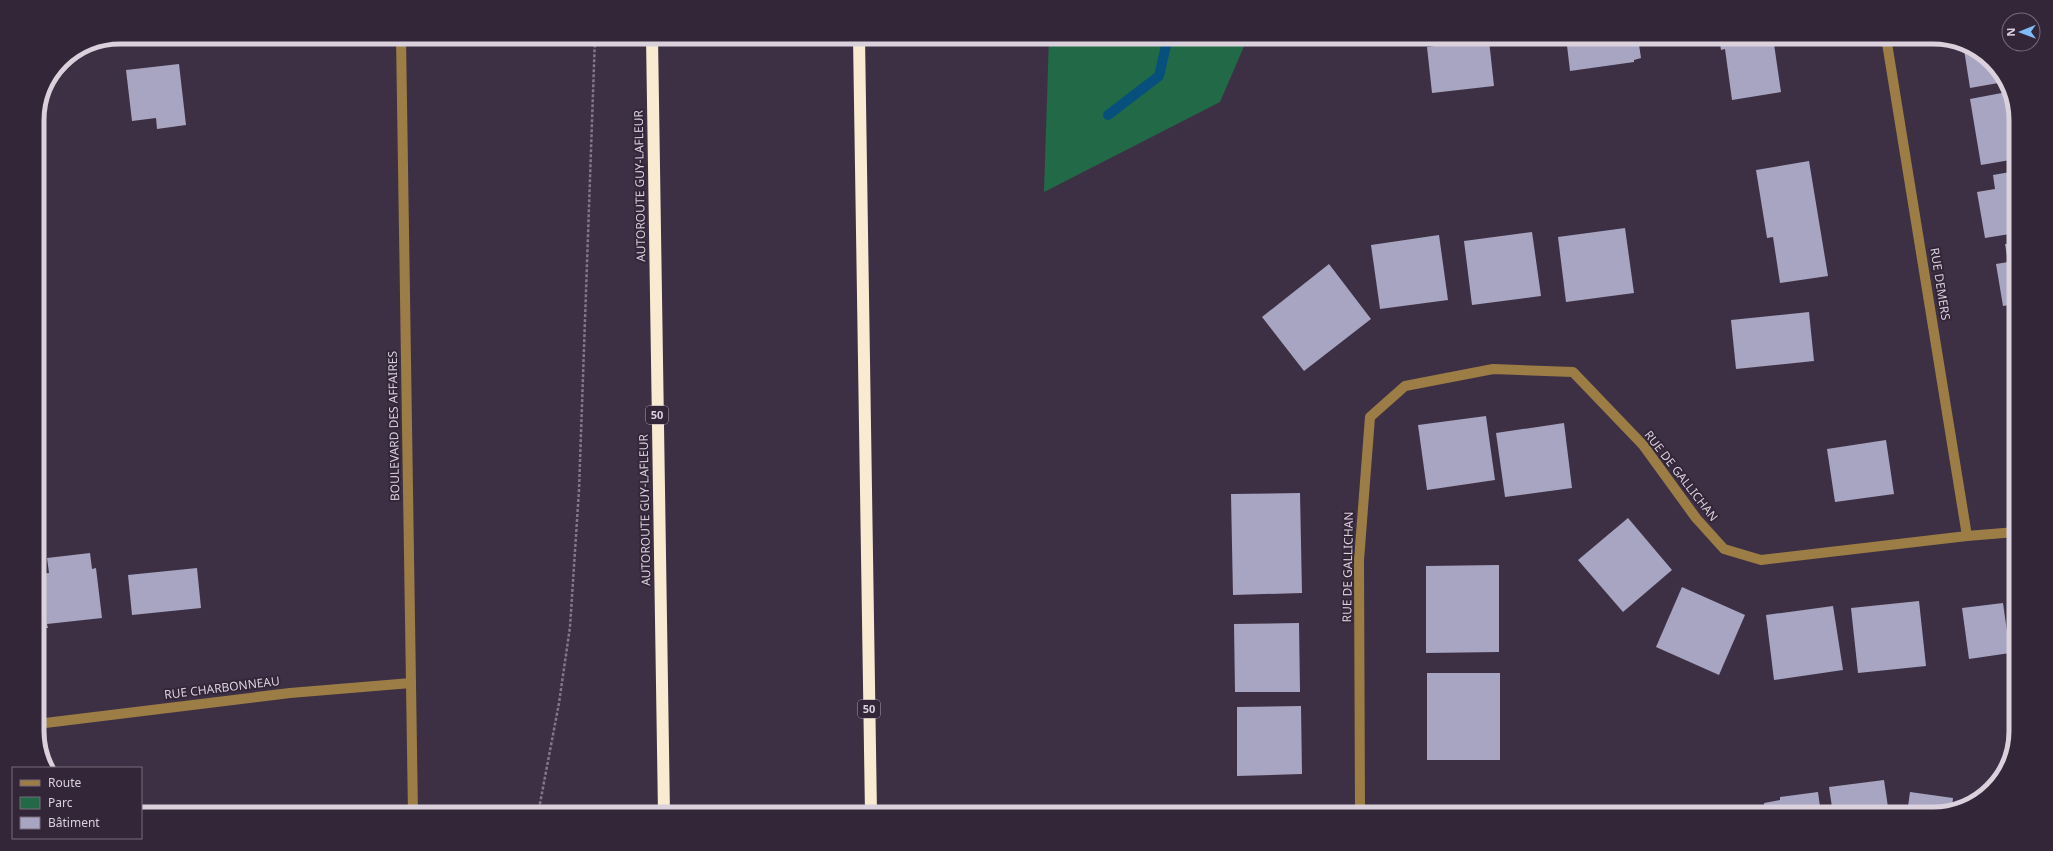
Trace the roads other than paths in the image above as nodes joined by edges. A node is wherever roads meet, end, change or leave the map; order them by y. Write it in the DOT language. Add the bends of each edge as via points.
graph roads {
  1 [pos="401,44"];
  2 [pos="652,44"];
  3 [pos="859,44"];
  4 [pos="1887,44"];
  5 [pos="2009,533"];
  6 [pos="1968,536"];
  7 [pos="411,683"];
  8 [pos="44,723"];
  9 [pos="413,807"];
  10 [pos="664,807"];
  11 [pos="871,807"];
  12 [pos="1360,807"];
  1 -- 7 [label="street, BOULEVARD DES AFFAIRES"];
  2 -- 10 [label="highway, AUTOROUTE GUY-LAFLEUR / 50"];
  3 -- 11 [label="highway, 50"];
  4 -- 6 [label="street, RUE DEMERS"];
  5 -- 6 [label="street, RUE DE GALLICHAN"];
  6 -- 12 [label="street, RUE DE GALLICHAN" via="1761,560 1724,549 1696,518 1643,445 1573,372 1493,369 1405,386 1370,417 1359,560"];
  7 -- 8 [label="street, RUE CHARBONNEAU" via="290,693"];
  7 -- 9 [label="street, BOULEVARD DES AFFAIRES"];
}
